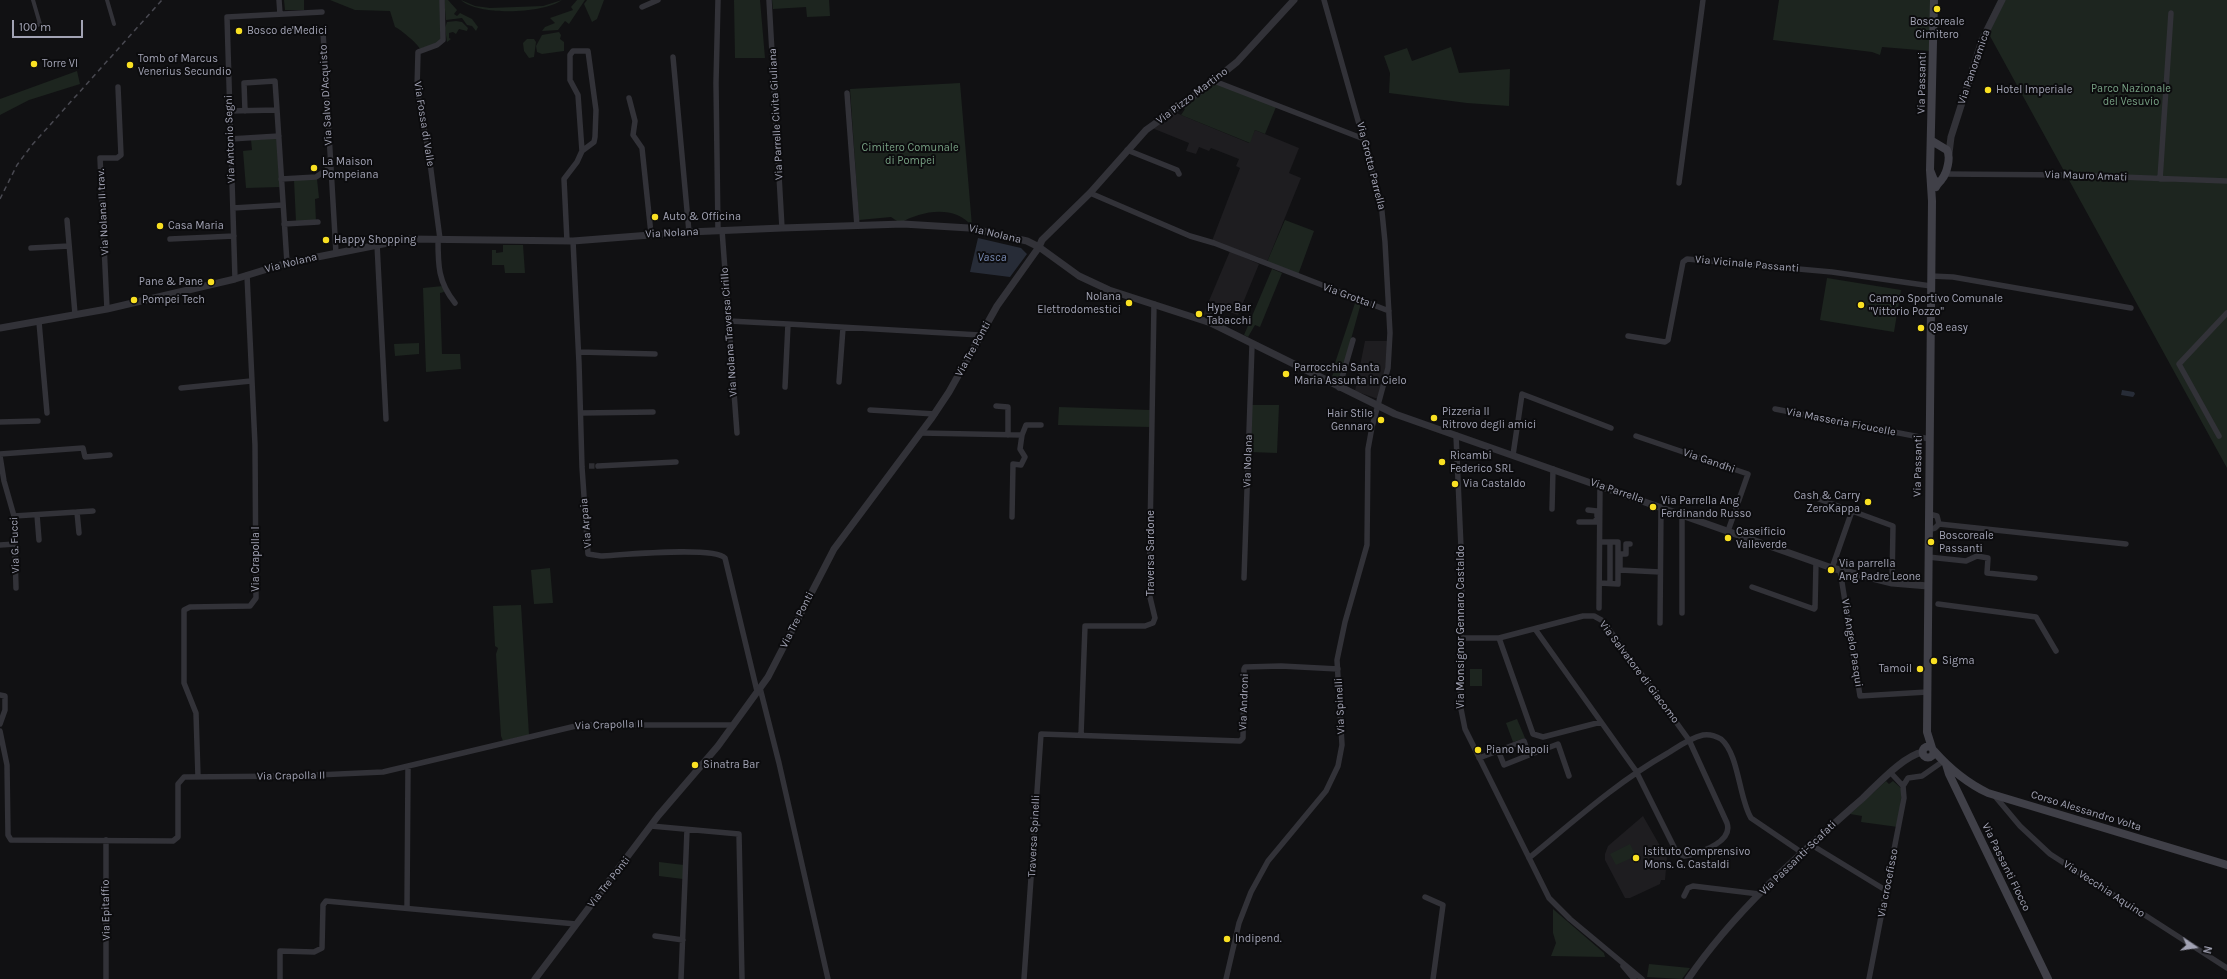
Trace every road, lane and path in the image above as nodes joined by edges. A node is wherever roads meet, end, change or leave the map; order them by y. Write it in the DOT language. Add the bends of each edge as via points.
graph roads {
  1 [pos="33,0"];
  2 [pos="107,0"];
  3 [pos="280,0"];
  4 [pos="442,0"];
  5 [pos="658,0"];
  6 [pos="718,0"];
  7 [pos="769,0"];
  8 [pos="1294,0"];
  9 [pos="1324,0"];
  10 [pos="1703,0"];
  11 [pos="1934,0"];
  12 [pos="2002,0"];
  13 [pos="642,7"];
  14 [pos="322,12"];
  15 [pos="2171,13"];
  16 [pos="280,14"];
  17 [pos="114,24"];
  18 [pos="34,26"];
  19 [pos="323,32"];
  20 [pos="673,56"];
  21 [pos="1214,81"];
  22 [pos="118,87"];
  23 [pos="847,93"];
  24 [pos="629,98"];
  25 [pos="277,110"];
  26 [pos="245,111"];
  27 [pos="229,112"];
  28 [pos="279,136"];
  29 [pos="230,139"];
  30 [pos="1364,139"];
  31 [pos="1932,142"];
  32 [pos="1127,150"];
  33 [pos="1944,150"];
  34 [pos="582,151"];
  35 [pos="1931,161"];
  36 [pos="329,168"];
  37 [pos="1930,170"];
  38 [pos="1179,174"];
  39 [pos="1944,174"];
  40 [pos="281,179"];
  41 [pos="2160,179"];
  42 [pos="2227,181"];
  43 [pos="1938,182"];
  44 [pos="1679,183"];
  45 [pos="1090,193"];
  46 [pos="1932,201"];
  47 [pos="283,205"];
  48 [pos="233,208"];
  49 [pos="67,220"];
  50 [pos="318,222"];
  51 [pos="284,224"];
  52 [pos="857,226"];
  53 [pos="782,228"];
  54 [pos="720,231"];
  55 [pos="689,232"];
  56 [pos="651,234"];
  57 [pos="234,236"];
  58 [pos="170,239"];
  59 [pos="439,239"];
  60 [pos="570,241"];
  61 [pos="377,244"];
  62 [pos="69,246"];
  63 [pos="1039,247"];
  64 [pos="31,248"];
  65 [pos="336,253"];
  66 [pos="287,263"];
  67 [pos="247,274"];
  68 [pos="1931,276"];
  69 [pos="235,279"];
  70 [pos="1931,286"];
  71 [pos="455,303"];
  72 [pos="1154,304"];
  73 [pos="2131,308"];
  74 [pos="107,310"];
  75 [pos="1388,311"];
  76 [pos="2227,313"];
  77 [pos="75,314"];
  78 [pos="729,320"];
  79 [pos="39,322"];
  80 [pos="788,324"];
  81 [pos="0,328"];
  82 [pos="843,328"];
  83 [pos="980,335"];
  84 [pos="1628,336"];
  85 [pos="1353,340"];
  86 [pos="1252,345"];
  87 [pos="579,352"];
  88 [pos="655,354"];
  89 [pos="251,381"];
  90 [pos="839,382"];
  91 [pos="785,387"];
  92 [pos="181,388"];
  93 [pos="1339,388"];
  94 [pos="996,406"];
  95 [pos="1378,407"];
  96 [pos="1775,409"];
  97 [pos="870,410"];
  98 [pos="653,412"];
  99 [pos="48,413"];
  100 [pos="581,413"];
  101 [pos="934,414"];
  102 [pos="386,419"];
  103 [pos="38,421"];
  104 [pos="0,422"];
  105 [pos="1041,424"];
  106 [pos="1611,428"];
  107 [pos="737,433"];
  108 [pos="921,433"];
  109 [pos="1008,435"];
  110 [pos="1022,435"];
  111 [pos="1456,435"];
  112 [pos="1636,436"];
  113 [pos="2219,436"];
  114 [pos="1930,439"];
  115 [pos="0,455"];
  116 [pos="110,455"];
  117 [pos="1513,455"];
  118 [pos="676,462"];
  119 [pos="589,466"];
  120 [pos="598,466"];
  121 [pos="582,467"];
  122 [pos="1553,469"];
  123 [pos="2,481"];
  124 [pos="1600,485"];
  125 [pos="1816,498"];
  126 [pos="1661,507"];
  127 [pos="1552,509"];
  128 [pos="1588,510"];
  129 [pos="93,511"];
  130 [pos="1852,511"];
  131 [pos="77,512"];
  132 [pos="1682,514"];
  133 [pos="1928,514"];
  134 [pos="37,515"];
  135 [pos="14,516"];
  136 [pos="1012,517"];
  137 [pos="1579,522"];
  138 [pos="1939,524"];
  139 [pos="1928,530"];
  140 [pos="1728,531"];
  141 [pos="79,533"];
  142 [pos="39,540"];
  143 [pos="1600,542"];
  144 [pos="15,544"];
  145 [pos="1630,544"];
  146 [pos="2126,544"];
  147 [pos="0,545"];
  148 [pos="1928,557"];
  149 [pos="1816,562"];
  150 [pos="1832,568"];
  151 [pos="1840,570"];
  152 [pos="1660,572"];
  153 [pos="1244,578"];
  154 [pos="2035,578"];
  155 [pos="1600,583"];
  156 [pos="1892,583"];
  157 [pos="1928,586"];
  158 [pos="1752,587"];
  159 [pos="16,588"];
  160 [pos="1932,604"];
  161 [pos="1599,608"];
  162 [pos="1682,613"];
  163 [pos="1660,623"];
  164 [pos="1535,629"];
  165 [pos="1460,638"];
  166 [pos="1499,638"];
  167 [pos="2056,650"];
  168 [pos="1338,669"];
  169 [pos="758,689"];
  170 [pos="1927,692"];
  171 [pos="0,695"];
  172 [pos="1601,722"];
  173 [pos="0,724"];
  174 [pos="733,725"];
  175 [pos="0,731"];
  176 [pos="1081,735"];
  177 [pos="1689,740"];
  178 [pos="1498,750"];
  179 [pos="1928,751"];
  180 [pos="1529,755"];
  181 [pos="1479,758"];
  182 [pos="1944,763"];
  183 [pos="408,766"];
  184 [pos="1636,771"];
  185 [pos="1891,773"];
  186 [pos="1569,776"];
  187 [pos="198,777"];
  188 [pos="1904,786"];
  189 [pos="1994,795"];
  190 [pos="651,826"];
  191 [pos="687,830"];
  192 [pos="106,840"];
  193 [pos="1810,844"];
  194 [pos="1801,852"];
  195 [pos="1529,858"];
  196 [pos="2227,864"];
  197 [pos="1887,891"];
  198 [pos="1759,894"];
  199 [pos="1684,896"];
  200 [pos="1425,897"];
  201 [pos="407,908"];
  202 [pos="576,924"];
  203 [pos="655,936"];
  204 [pos="683,940"];
  205 [pos="1618,960"];
  206 [pos="2227,968"];
  207 [pos="106,979"];
  208 [pos="280,979"];
  209 [pos="535,979"];
  210 [pos="681,979"];
  211 [pos="742,979"];
  212 [pos="828,979"];
  213 [pos="1024,979"];
  214 [pos="1226,979"];
  215 [pos="1433,979"];
  216 [pos="1634,979"];
  217 [pos="1642,979"];
  218 [pos="1688,979"];
  219 [pos="1869,979"];
  220 [pos="2048,979"];
  1 -- 18 [label="street" via="40,24"];
  2 -- 17 [label="street"];
  3 -- 16 [label="street"];
  4 -- 59 [label="street, Via Fossa di Valle" via="443,40 438,45 418,52 416,78"];
  5 -- 13 [label="street"];
  6 -- 54 [label="street, Via Nolana Traversa Cirillo" via="716,83"];
  7 -- 53 [label="street, Via Parrelle Civita Giuliana"];
  8 -- 21 [label="street, Via Pizzo Martino" via="1253,46"];
  9 -- 30 [label="street, Via Grotta Parrella"];
  10 -- 44 [label="street"];
  11 -- 31 [label="main road, Via Passanti"];
  12 -- 33 [label="street, Via Panoramica" via="1982,40 1951,137"];
  14 -- 16 [label="street, Via Antonio Segni"];
  15 -- 41 [label="street"];
  16 -- 27 [label="street, Via Antonio Segni" via="226,17"];
  19 -- 36 [label="street, Via Salvo D'Acquisto"];
  20 -- 55 [label="street"];
  21 -- 30 [label="street"];
  21 -- 32 [label="street, Via Pizzo Martino" via="1146,130"];
  22 -- 74 [label="street, Via Nolana II trav." via="121,155 117,158 100,158"];
  23 -- 52 [label="street"];
  24 -- 56 [label="street" via="635,121 633,135 642,148"];
  25 -- 26 [label="street"];
  25 -- 26 [label="street" via="275,81 244,83"];
  25 -- 28 [label="street"];
  26 -- 27 [label="street"];
  27 -- 29 [label="street, Via Antonio Segni"];
  28 -- 29 [label="street"];
  28 -- 40 [label="street"];
  29 -- 48 [label="street, Via Antonio Segni"];
  30 -- 75 [label="street, Via Grotta Parrella" via="1383,217"];
  31 -- 33 [label="main road"];
  31 -- 35 [label="main road, Via Passanti"];
  32 -- 38 [label="street" via="1177,170"];
  32 -- 45 [label="street, Via Pizzo Martino"];
  33 -- 35 [label="main road, Via Passanti" via="1935,151"];
  33 -- 39 [label="main road, Via Passanti"];
  34 -- 34 [label="street, Via Arpaia" via="578,95 570,80 570,55 579,49 588,51 596,110 594,142"];
  34 -- 60 [label="street, Via Arpaia" via="564,179"];
  35 -- 37 [label="main road, Via Passanti"];
  36 -- 40 [label="street" via="316,177"];
  36 -- 65 [label="street, Via Salvo D'Acquisto"];
  37 -- 43 [label="main road" via="1934,180"];
  37 -- 46 [label="main road, Via Passanti"];
  39 -- 41 [label="street, Via Mauro Amati"];
  39 -- 43 [label="main road, Via Passanti"];
  40 -- 47 [label="street"];
  41 -- 42 [label="street, Via Mauro Amati"];
  43 -- 46 [label="main road, Via Passanti"];
  45 -- 63 [label="street, Via Pizzo Martino" via="1053,228"];
  45 -- 75 [label="street, Via Grotta I" via="1190,236"];
  46 -- 68 [label="main road, Via Passanti"];
  47 -- 48 [label="street"];
  47 -- 51 [label="street"];
  48 -- 57 [label="street, Via Antonio Segni"];
  49 -- 62 [label="street"];
  50 -- 51 [label="street"];
  51 -- 66 [label="street"];
  52 -- 53 [label="street, Via Nolana"];
  52 -- 63 [label="street, Via Nolana" via="903,224 969,228 1026,241"];
  53 -- 54 [label="street, Via Nolana"];
  54 -- 55 [label="street, Via Nolana"];
  54 -- 78 [label="street, Via Nolana Traversa Cirillo"];
  55 -- 56 [label="street, Via Nolana"];
  56 -- 60 [label="street, Via Nolana"];
  57 -- 58 [label="street"];
  57 -- 69 [label="street, Via Antonio Segni"];
  59 -- 60 [label="street, Via Nolana"];
  59 -- 61 [label="street, Via Nolana" via="408,239"];
  59 -- 71 [label="street" via="440,277"];
  60 -- 87 [label="street, Via Arpaia"];
  61 -- 65 [label="street, Via Nolana"];
  61 -- 102 [label="street"];
  62 -- 64 [label="street"];
  62 -- 77 [label="street"];
  63 -- 72 [label="street, Via Nolana" via="1079,276 1109,290"];
  63 -- 83 [label="street, Via Tre Ponti" via="997,306"];
  65 -- 66 [label="street, Via Nolana"];
  66 -- 67 [label="street, Via Nolana"];
  67 -- 69 [label="street, Via Nolana"];
  67 -- 89 [label="street, Via Crapolla I"];
  68 -- 70 [label="main road, Via Passanti"];
  68 -- 73 [label="street" via="1953,277"];
  69 -- 74 [label="street, Via Nolana"];
  70 -- 84 [label="street, Via Vicinale Passanti" via="1832,272 1687,259 1683,262 1668,340 1665,342"];
  70 -- 114 [label="main road, Via Passanti"];
  72 -- 86 [label="street, Via Nolana" via="1211,324"];
  72 -- 176 [label="street, Traversa Sardone" via="1149,593 1155,618 1153,623 1145,626 1085,626"];
  74 -- 77 [label="street, Via Nolana"];
  75 -- 95 [label="street, Via Grotta Parrella" via="1388,368"];
  76 -- 113 [label="street" via="2179,364"];
  77 -- 79 [label="street, Via Nolana"];
  78 -- 80 [label="street"];
  78 -- 107 [label="street, Via Nolana Traversa Cirillo"];
  79 -- 81 [label="street, Via Nolana"];
  79 -- 99 [label="street"];
  80 -- 82 [label="street"];
  80 -- 91 [label="street"];
  82 -- 83 [label="street"];
  82 -- 90 [label="street"];
  83 -- 101 [label="street, Via Tre Ponti"];
  85 -- 93 [label="street"];
  86 -- 93 [label="street, Via Nolana"];
  86 -- 153 [label="street, Via Nolana"];
  87 -- 88 [label="street"];
  87 -- 100 [label="street, Via Arpaia"];
  89 -- 92 [label="street"];
  89 -- 187 [label="street, Via Crapolla I" via="255,445 256,598 250,606 190,607 184,610 183,615 184,682 196,713"];
  93 -- 95 [label="street, Via Nolana"];
  94 -- 109 [label="street" via="1008,407"];
  95 -- 111 [label="street, Via Parrella"];
  95 -- 168 [label="street, Via Spinelli" via="1367,458 1367,545 1345,622 1337,660"];
  96 -- 114 [label="street, Via Masseria Ficucelle"];
  97 -- 101 [label="street"];
  98 -- 100 [label="street"];
  100 -- 121 [label="street, Via Arpaia"];
  101 -- 108 [label="street, Via Tre Ponti"];
  103 -- 104 [label="street"];
  105 -- 110 [label="street" via="1026,425"];
  106 -- 117 [label="street" via="1522,394"];
  108 -- 109 [label="street"];
  108 -- 169 [label="street, Via Tre Ponti" via="834,549 768,677"];
  109 -- 110 [label="street"];
  110 -- 136 [label="street" via="1020,449 1025,456 1021,465 1013,464"];
  111 -- 117 [label="street, Via Parrella"];
  111 -- 165 [label="street, Via Monsignor Gennaro Castaldo" via="1462,570"];
  112 -- 140 [label="street, Via Gandhi" via="1748,474"];
  114 -- 133 [label="main road, Via Passanti"];
  115 -- 116 [label="street" via="84,448 85,457"];
  115 -- 123 [label="street, Via G. Fucci"];
  117 -- 122 [label="street, Via Parrella"];
  118 -- 120 [label="street"];
  119 -- 121 [label="street"];
  121 -- 169 [label="street, Via Arpaia" via="588,554 602,556 662,552 714,553 726,558"];
  122 -- 124 [label="street, Via Parrella"];
  122 -- 127 [label="street"];
  123 -- 135 [label="street, Via G. Fucci"];
  124 -- 126 [label="street, Via Parrella"];
  124 -- 143 [label="street"];
  125 -- 130 [label="street"];
  126 -- 132 [label="street, Via Parrella"];
  126 -- 152 [label="street"];
  128 -- 137 [label="street" via="1597,511 1598,520"];
  129 -- 131 [label="street"];
  130 -- 150 [label="street"];
  130 -- 156 [label="street" via="1893,526"];
  131 -- 134 [label="street"];
  131 -- 141 [label="street"];
  132 -- 140 [label="street, Via Parrella"];
  132 -- 162 [label="street"];
  133 -- 138 [label="street" via="1937,516"];
  133 -- 139 [label="main road, Via Passanti"];
  134 -- 135 [label="street"];
  134 -- 142 [label="street"];
  135 -- 144 [label="street, Via G. Fucci"];
  138 -- 139 [label="street"];
  138 -- 146 [label="street"];
  139 -- 148 [label="main road, Via Passanti"];
  140 -- 149 [label="street, Via Parrella"];
  143 -- 155 [label="street"];
  143 -- 155 [label="street" via="1610,542 1610,584"];
  144 -- 147 [label="street"];
  144 -- 159 [label="street, Via G. Fucci"];
  145 -- 152 [label="street" via="1626,544 1626,554 1620,554 1620,570"];
  148 -- 154 [label="street" via="1966,561 1977,556 1988,558 1987,573"];
  148 -- 157 [label="main road, Via Passanti"];
  149 -- 150 [label="street, Via Parrella"];
  149 -- 158 [label="street" via="1814,609"];
  150 -- 151 [label="street, Via Parrella"];
  151 -- 156 [label="street, Via Parrella"];
  151 -- 170 [label="street, Via Angelo Pasqui" via="1860,696"];
  152 -- 163 [label="street"];
  155 -- 161 [label="street"];
  156 -- 157 [label="street, Via Parrella"];
  157 -- 160 [label="main road, Via Passanti"];
  160 -- 167 [label="street" via="2035,617"];
  160 -- 170 [label="main road, Via Passanti"];
  164 -- 166 [label="street, Via Salvatore di Giacomo"];
  164 -- 172 [label="street, Via Salvatore di Giacomo"];
  164 -- 177 [label="street, Via Salvatore di Giacomo" via="1583,616 1594,616 1603,621"];
  165 -- 166 [label="street, Via Salvatore di Giacomo"];
  165 -- 181 [label="street, Via Monsignor Gennaro Castaldo" via="1463,722"];
  166 -- 172 [label="street" via="1534,736 1543,737"];
  168 -- 176 [label="street, Via Androni" via="1245,667 1243,738 1240,741"];
  168 -- 214 [label="street, Via Spinelli" via="1342,745 1338,766 1326,791 1268,861 1251,892 1239,923"];
  169 -- 174 [label="street, Via Tre Ponti"];
  169 -- 212 [label="street" via="781,771"];
  170 -- 179 [label="main road, Via Passanti"];
  171 -- 173 [label="street" via="5,696 6,705"];
  172 -- 184 [label="street, Via Salvatore di Giacomo"];
  174 -- 183 [label="street, Via Crapolla II" via="580,724"];
  174 -- 190 [label="street, Via Tre Ponti"];
  175 -- 192 [label="street, Via Crapolla II" via="7,765 9,838"];
  176 -- 213 [label="street, Traversa Spinelli" via="1040,736"];
  177 -- 184 [label="street"];
  177 -- 184 [label="street, Via Salvatore di Giacomo" via="1727,822 1728,832 1723,840 1690,855 1677,853"];
  177 -- 194 [label="street" via="1708,735 1720,739 1727,748 1739,777 1747,812 1751,818"];
  178 -- 180 [label="street" via="1524,741"];
  178 -- 180 [label="street" via="1504,765"];
  178 -- 181 [label="street"];
  179 -- 182 [label="main road"];
  179 -- 185 [label="street, Via Passanti-Scafati" via="1913,755"];
  180 -- 186 [label="street" via="1558,744"];
  181 -- 195 [label="street, Via Monsignor Gennaro Castaldo"];
  182 -- 188 [label="street" via="1922,776 1908,778"];
  182 -- 189 [label="main road, Corso Alessandro Volta"];
  182 -- 220 [label="main road, Via Passanti Flocco"];
  183 -- 187 [label="street, Via Crapolla II" via="373,773"];
  183 -- 201 [label="street"];
  184 -- 195 [label="street"];
  185 -- 188 [label="street"];
  185 -- 193 [label="street, Via Passanti-Scafati"];
  187 -- 192 [label="street, Via Crapolla II" via="184,777 178,784 176,840"];
  188 -- 197 [label="street, Via crocefisso"];
  189 -- 196 [label="main road, Corso Alessandro Volta"];
  189 -- 206 [label="street, Via Vecchia Aquino" via="2020,826 2050,854"];
  190 -- 191 [label="street"];
  190 -- 202 [label="street, Via Tre Ponti"];
  191 -- 204 [label="street"];
  191 -- 211 [label="street" via="736,833 741,838"];
  192 -- 207 [label="street, Via Epitaffio"];
  193 -- 194 [label="street, Via Passanti-Scafati"];
  193 -- 197 [label="street"];
  194 -- 198 [label="street, Via Passanti-Scafati"];
  195 -- 205 [label="street, Via Monsignor Gennaro Castaldo" via="1553,903"];
  197 -- 219 [label="street, Via crocefisso"];
  198 -- 199 [label="street" via="1693,886 1688,888"];
  198 -- 218 [label="street, Via Passanti-Scafati" via="1717,940"];
  200 -- 215 [label="street" via="1443,905"];
  201 -- 202 [label="street"];
  201 -- 208 [label="street" via="323,902 322,948 314,952 280,951"];
  202 -- 209 [label="street, Via Tre Ponti"];
  203 -- 204 [label="street"];
  204 -- 210 [label="street"];
  205 -- 216 [label="street"];
  205 -- 217 [label="street"];
}
